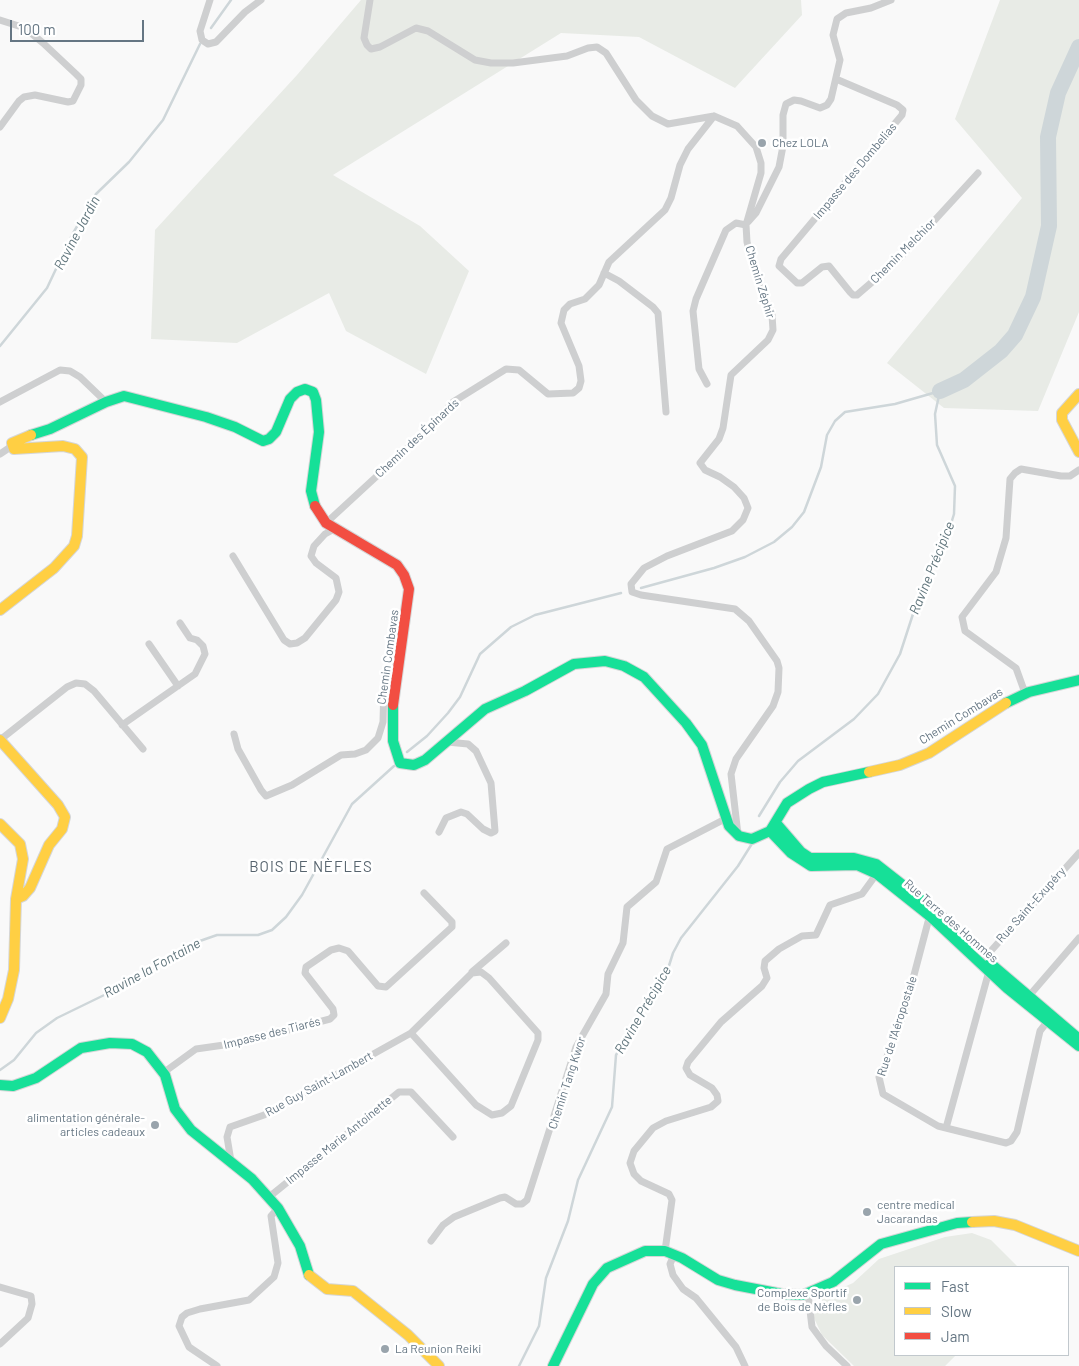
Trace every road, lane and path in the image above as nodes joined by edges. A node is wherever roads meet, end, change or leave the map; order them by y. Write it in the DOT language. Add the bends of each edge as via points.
graph roads {
  1 [pos="210,0"];
  2 [pos="261,0"];
  3 [pos="370,0"];
  4 [pos="891,0"];
  5 [pos="0,20"];
  6 [pos="836,79"];
  7 [pos="714,116"];
  8 [pos="0,127"];
  9 [pos="978,173"];
  10 [pos="746,225"];
  11 [pos="779,266"];
  12 [pos="604,273"];
  13 [pos="707,384"];
  14 [pos="1079,394"];
  15 [pos="0,402"];
  16 [pos="106,402"];
  17 [pos="666,412"];
  18 [pos="12,446"];
  19 [pos="1079,451"];
  20 [pos="0,454"];
  21 [pos="1079,470"];
  22 [pos="326,523"];
  23 [pos="336,528"];
  24 [pos="233,556"];
  25 [pos="0,610"];
  26 [pos="180,623"];
  27 [pos="149,644"];
  28 [pos="395,680"];
  29 [pos="1079,680"];
  30 [pos="178,686"];
  31 [pos="1025,693"];
  32 [pos="122,725"];
  33 [pos="234,734"];
  34 [pos="0,740"];
  35 [pos="447,742"];
  36 [pos="143,749"];
  37 [pos="725,819"];
  38 [pos="0,824"];
  39 [pos="773,827"];
  40 [pos="439,832"];
  41 [pos="738,836"];
  42 [pos="1079,853"];
  43 [pos="879,871"];
  44 [pos="424,893"];
  45 [pos="16,899"];
  46 [pos="933,914"];
  47 [pos="1079,938"];
  48 [pos="506,943"];
  49 [pos="982,961"];
  50 [pos="988,971"];
  51 [pos="472,973"];
  52 [pos="1029,996"];
  53 [pos="0,1018"];
  54 [pos="1047,1022"];
  55 [pos="411,1033"];
  56 [pos="1077,1038"];
  57 [pos="163,1073"];
  58 [pos="0,1085"];
  59 [pos="946,1128"];
  60 [pos="453,1136"];
  61 [pos="231,1162"];
  62 [pos="269,1197"];
  63 [pos="278,1208"];
  64 [pos="431,1241"];
  65 [pos="1079,1251"];
  66 [pos="670,1253"];
  67 [pos="0,1287"];
  68 [pos="808,1294"];
  69 [pos="0,1344"];
  70 [pos="217,1366"];
  71 [pos="439,1366"];
  72 [pos="554,1366"];
  73 [pos="745,1366"];
  74 [pos="847,1366"];
  1 -- 2 [label="street" via="200,31 202,40 208,44 216,42"];
  3 -- 7 [label="street" via="364,38 372,49 416,28 428,31 475,60 491,63 566,56 597,47 606,53 636,100 658,119 668,124"];
  4 -- 6 [label="street" via="846,13 837,19 834,28 840,60"];
  5 -- 8 [label="street" via="25,28 81,79 73,100 68,102 35,95 24,97"];
  6 -- 10 [label="street" via="832,99 827,105 816,107 794,100 786,104 780,167 756,213"];
  6 -- 11 [label="street, Impasse des Dombelias" via="897,105 903,110 902,114 781,259"];
  7 -- 10 [label="street, Chemin Zéphir" via="737,126 756,147 761,163"];
  7 -- 12 [label="street, Chemin des Épinards" via="688,148 665,210 608,262"];
  9 -- 11 [label="street, Chemin Melchior" via="900,258 857,295 853,296 829,266 797,283"];
  10 -- 13 [label="street" via="736,223 726,230 693,311 699,369"];
  10 -- 41 [label="street, Chemin Zéphir" via="747,242 772,315 773,330 768,340 731,375 723,428 719,439 700,463 705,470 734,487 748,508 743,520 732,531 644,568 631,584 632,592 641,595 735,610 749,621 779,668 778,692 773,706 736,759 731,774"];
  12 -- 17 [label="street" via="658,313"];
  12 -- 22 [label="street, Chemin des Épinards" via="599,285 584,299 564,310 561,323 579,366 579,388 573,393 548,394 518,370 506,369 453,402"];
  14 -- 19 [label="street" via="1062,413 1062,420"];
  15 -- 16 [label="street" via="60,370 80,377"];
  16 -- 18 [label="street" via="50,429 19,438"];
  16 -- 22 [label="street" via="124,396 164,405 234,427 263,441 276,432 284,409 297,392 305,389 313,392 319,432 311,491 314,504"];
  18 -- 20 [label="street"];
  18 -- 25 [label="street" via="24,450 63,446 75,449 82,457 78,536 74,546 54,568"];
  21 -- 31 [label="street" via="1070,476 1061,476 1021,469 1010,478 1006,538 996,572 962,617 965,631 1016,668"];
  22 -- 23 [label="street, Chemin Combavas"];
  23 -- 24 [label="street" via="314,546 311,556 336,578 339,592 336,600 298,643 290,644 284,640"];
  23 -- 28 [label="street, Chemin Combavas" via="397,565 404,575 409,599"];
  26 -- 30 [label="street" via="190,638 203,646 205,654 195,674"];
  27 -- 30 [label="street"];
  28 -- 33 [label="street" via="384,685 383,722 378,738 366,750 341,755 292,785 266,796 238,749"];
  28 -- 35 [label="street, Chemin Combavas" via="393,741 400,763 414,765"];
  29 -- 31 [label="street, Chemin Combavas"];
  30 -- 32 [label="street"];
  31 -- 39 [label="street, Chemin Combavas" via="999,706 929,753 900,765 823,782 797,795 787,803"];
  32 -- 34 [label="street" via="94,691 85,684 76,683"];
  32 -- 36 [label="street"];
  34 -- 45 [label="street" via="65,817 62,829 49,844 30,888"];
  35 -- 37 [label="street, Chemin Combavas" via="485,709 574,664 605,661 624,666 650,683 702,745"];
  35 -- 40 [label="street" via="468,744 476,751 491,783 495,831 491,833 483,829 461,812 446,818"];
  37 -- 41 [label="street, Chemin Combavas"];
  37 -- 64 [label="street, Chemin Tang Kwor" via="667,849 656,882 627,907 623,943 608,974 606,994 576,1048 527,1200 516,1204 505,1197 500,1198 454,1217 443,1224"];
  38 -- 45 [label="street" via="20,844 24,859"];
  39 -- 41 [label="street" via="752,840"];
  39 -- 43 [label="street, Rue Terre des Hommes" via="810,858 864,859"];
  42 -- 49 [label="street, Rue Saint-Exupéry"];
  43 -- 46 [label="street, Rue Terre des Hommes"];
  43 -- 66 [label="street" via="862,894 830,905 816,935 802,936 765,961 767,978 762,986 721,1022 688,1062 686,1068 690,1075 712,1088 718,1094 718,1101 711,1107 653,1128 634,1151 630,1163 634,1174 641,1181 669,1194 672,1200"];
  44 -- 57 [label="street, Impasse des Tiarés" via="452,922 452,927 386,987 378,986 348,951 331,950 306,967 305,973 333,1009 334,1015 330,1019 238,1043 196,1049"];
  45 -- 53 [label="street" via="14,970"];
  46 -- 49 [label="street, Rue Terre des Hommes"];
  46 -- 59 [label="street, Rue de l'Aéropostale" via="904,1013 879,1083 889,1098"];
  47 -- 52 [label="street"];
  48 -- 51 [label="street, Rue Guy Saint-Lambert"];
  49 -- 50 [label="street, Rue Terre des Hommes"];
  49 -- 52 [label="street, Rue Terre des Hommes"];
  50 -- 54 [label="street, Rue Terre des Hommes"];
  50 -- 59 [label="street"];
  51 -- 55 [label="street, Rue Guy Saint-Lambert"];
  51 -- 55 [label="street" via="481,972 489,978 538,1033 536,1048 511,1106 492,1115 476,1105"];
  52 -- 56 [label="street, Rue Terre des Hommes"];
  54 -- 56 [label="street, Rue Terre des Hommes"];
  54 -- 59 [label="street, Rue de l'Aéropostale" via="1040,1031 1017,1132 1011,1141 1006,1143"];
  55 -- 61 [label="street, Rue Guy Saint-Lambert" via="264,1115 230,1127 227,1137"];
  57 -- 58 [label="street" via="147,1052 132,1044 110,1043 81,1048 36,1078 13,1086"];
  57 -- 61 [label="street" via="175,1109 191,1130"];
  60 -- 62 [label="street, Impasse Marie Antoinette" via="411,1092 399,1092"];
  61 -- 62 [label="street"];
  62 -- 63 [label="street"];
  63 -- 70 [label="street" via="271,1216 278,1264 274,1277 249,1300 200,1309 182,1317 179,1326 189,1347"];
  63 -- 71 [label="street" via="294,1233 306,1269 315,1282 328,1289 354,1291 408,1334"];
  65 -- 68 [label="street" via="1015,1225 994,1221 957,1223 882,1244 834,1282"];
  66 -- 68 [label="street" via="718,1280 782,1294"];
  66 -- 72 [label="street" via="645,1252 606,1268 593,1284"];
  66 -- 73 [label="street" via="673,1275 736,1347"];
  67 -- 69 [label="street" via="31,1296 32,1304 28,1318"];
  68 -- 74 [label="street" via="812,1327"];
}
